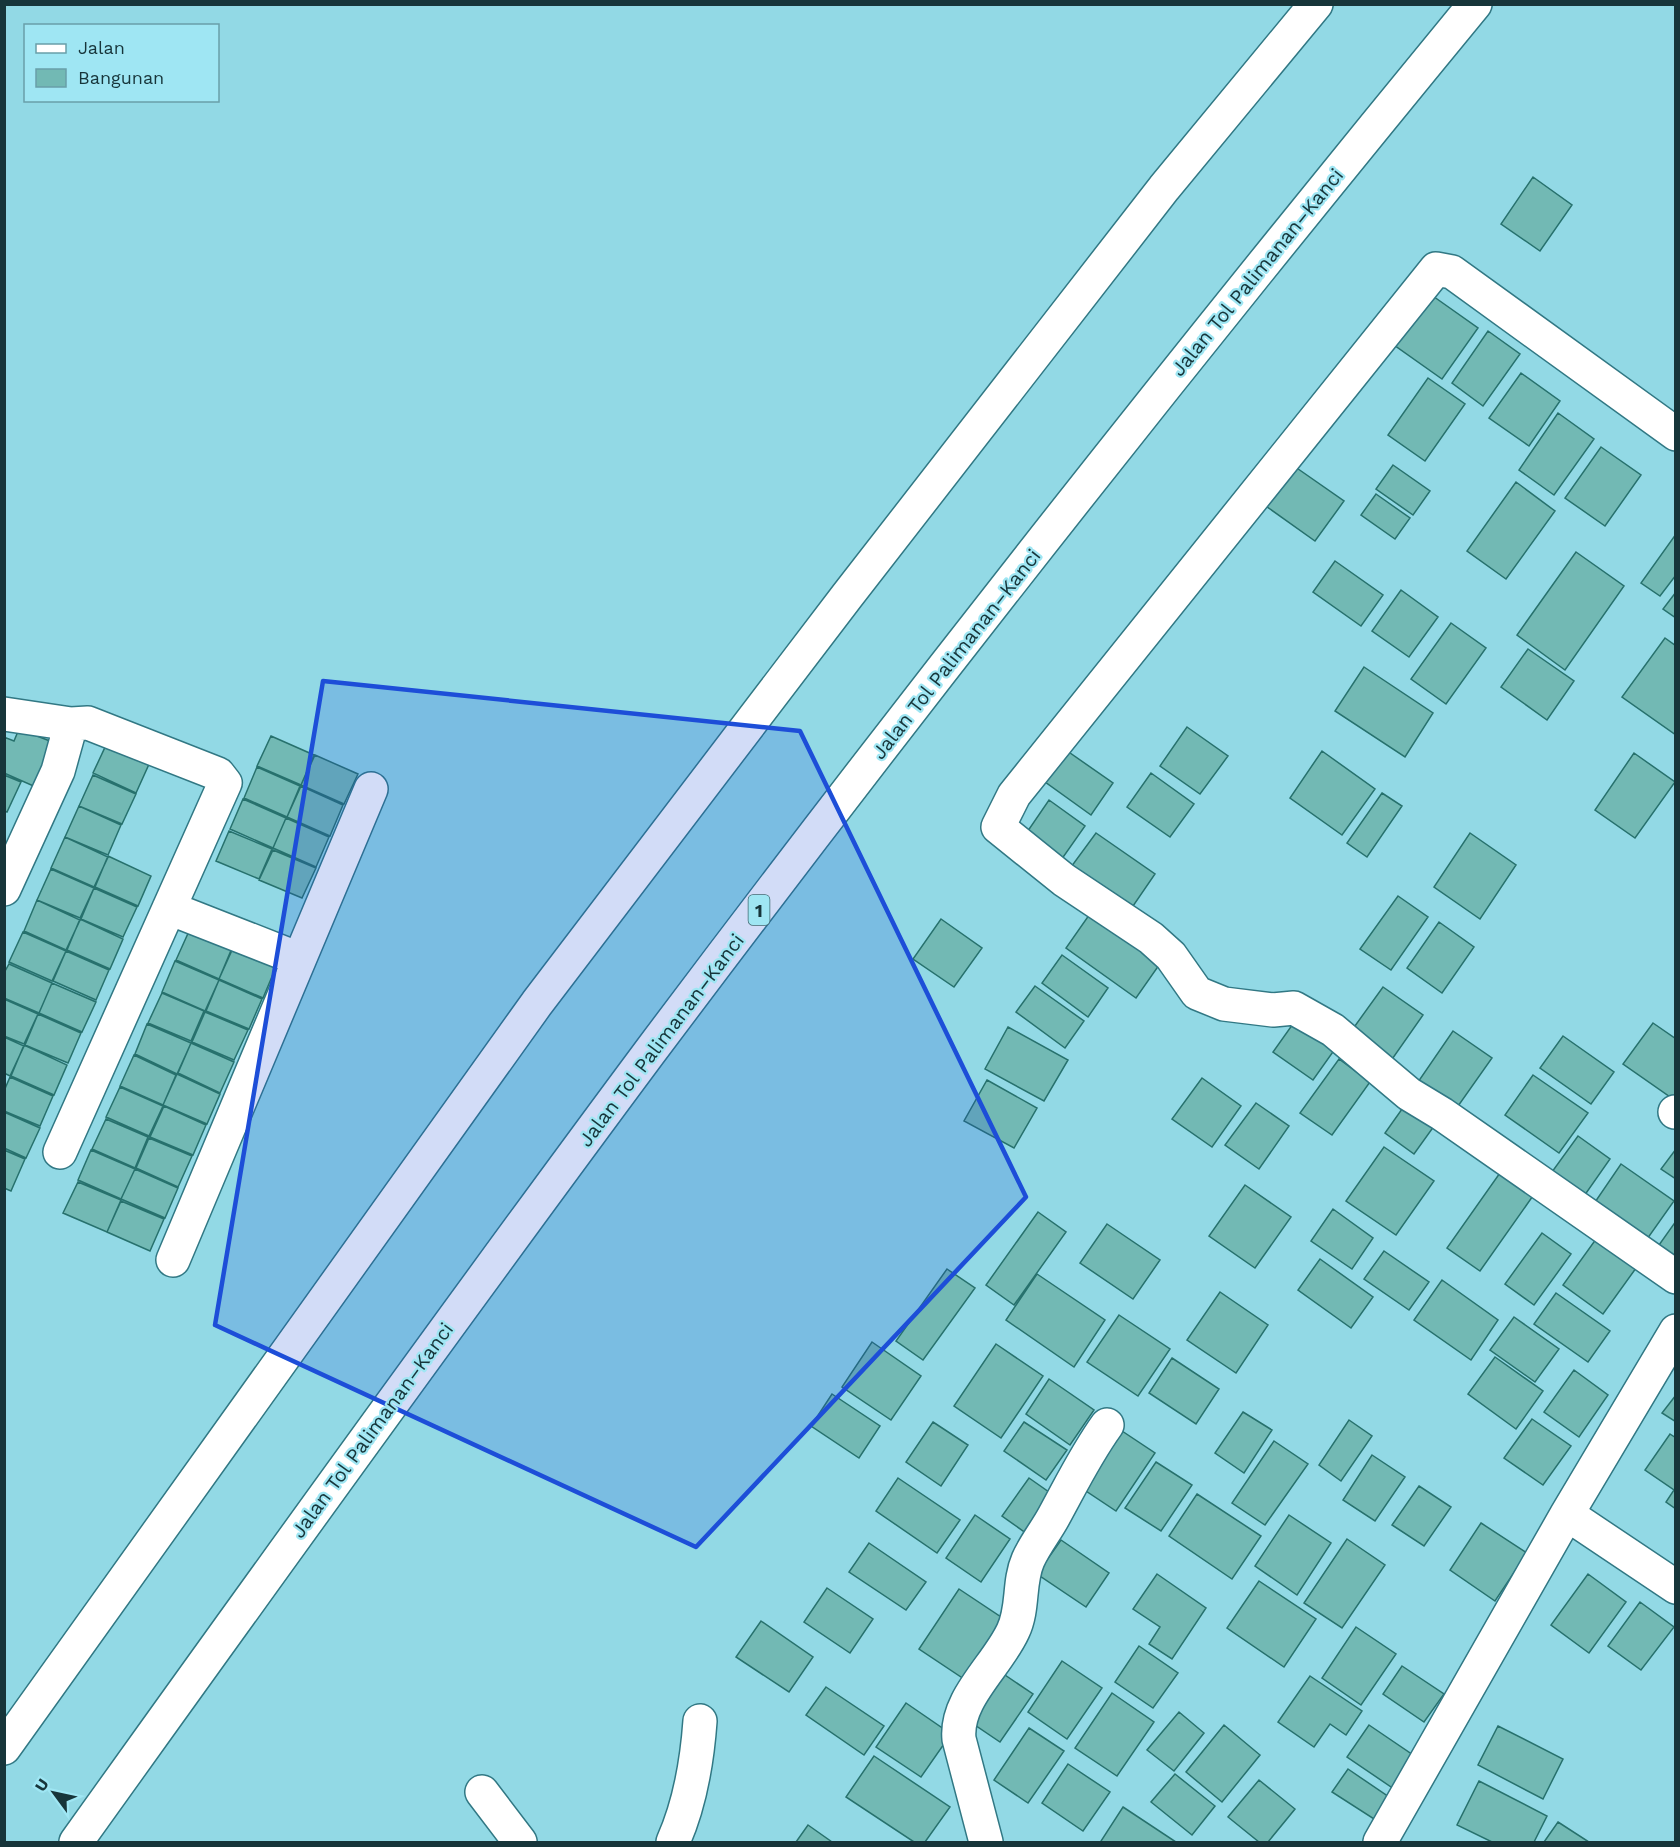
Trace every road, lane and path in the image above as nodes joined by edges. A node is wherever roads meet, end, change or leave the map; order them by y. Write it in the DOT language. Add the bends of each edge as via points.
graph roads {
  1 [pos="1316,4"];
  2 [pos="1475,4"];
  3 [pos="1676,434"];
  4 [pos="4,714"];
  5 [pos="71,724"];
  6 [pos="371,789"];
  7 [pos="4,889"];
  8 [pos="170,908"];
  9 [pos="299,959"];
  10 [pos="60,1152"];
  11 [pos="173,1260"];
  12 [pos="1676,1277"];
  13 [pos="1676,1330"];
  14 [pos="1107,1425"];
  15 [pos="1567,1514"];
  16 [pos="1676,1587"];
  17 [pos="700,1721"];
  18 [pos="4,1748"];
  19 [pos="482,1792"];
  20 [pos="1391,1838"];
  21 [pos="76,1842"];
  22 [pos="520,1842"];
  23 [pos="673,1842"];
  24 [pos="986,1842"];
  1 -- 18 [label="main road" via="1164,188 537,1003"];
  2 -- 21 [label="main road, Jalan Tol Palimanan–Kanci / 1" via="1254,273 651,1050 333,1482"];
  3 -- 12 [label="main road" via="1452,272 1436,269 1014,795 998,827 1064,880 1151,938 1172,956 1197,993 1224,1004 1273,1010 1293,1008 1333,1030 1409,1094"];
  4 -- 5 [label="main road"];
  5 -- 7 [label="main road" via="58,771"];
  5 -- 8 [label="main road" via="88,723 218,774 225,783"];
  6 -- 9 [label="main road"];
  8 -- 9 [label="main road"];
  8 -- 10 [label="main road"];
  9 -- 11 [label="main road"];
  13 -- 15 [label="main road"];
  14 -- 24 [label="main road" via="1089,1449 1028,1559 1018,1618 957,1725"];
  15 -- 16 [label="main road"];
  15 -- 20 [label="main road"];
  17 -- 23 [label="main road" via="698,1754 684,1817"];
  19 -- 22 [label="main road"];
}
